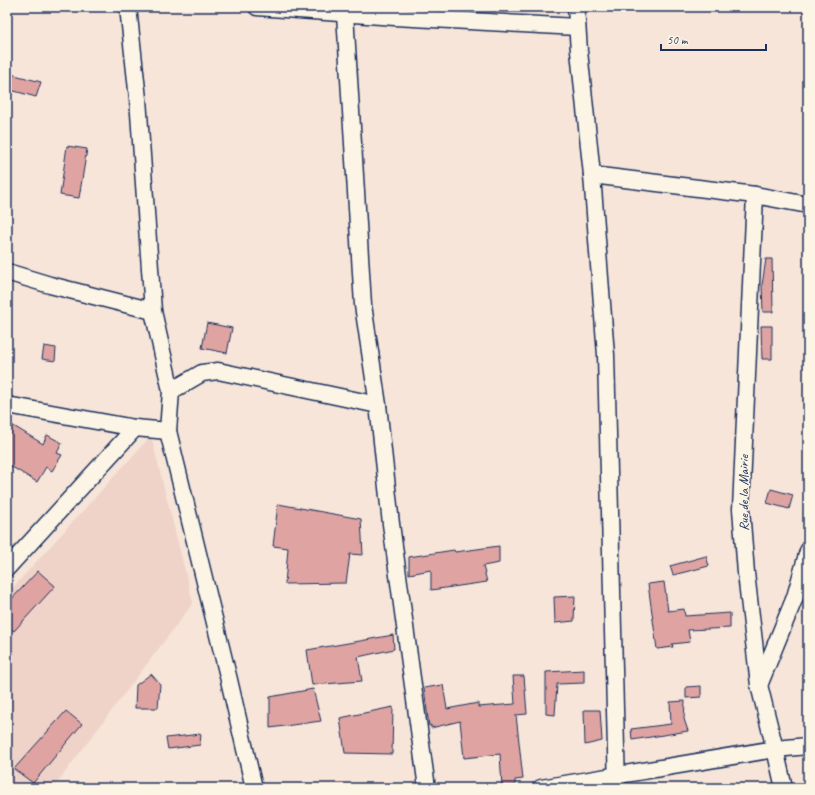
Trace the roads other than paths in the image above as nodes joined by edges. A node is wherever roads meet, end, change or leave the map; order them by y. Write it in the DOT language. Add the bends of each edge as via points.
graph roads {
  1 [pos="128,7"];
  2 [pos="257,7"];
  3 [pos="576,7"];
  4 [pos="345,14"];
  5 [pos="577,27"];
  6 [pos="592,175"];
  7 [pos="755,195"];
  8 [pos="808,205"];
  9 [pos="7,272"];
  10 [pos="153,311"];
  11 [pos="171,391"];
  12 [pos="378,404"];
  13 [pos="7,405"];
  14 [pos="135,428"];
  15 [pos="168,431"];
  16 [pos="808,551"];
  17 [pos="7,568"];
  18 [pos="759,685"];
  19 [pos="808,746"];
  20 [pos="775,749"];
  21 [pos="616,782"];
  22 [pos="254,788"];
  23 [pos="427,788"];
  24 [pos="541,788"];
  25 [pos="784,788"];
  1 -- 10 [label="street" via="138,99"];
  2 -- 4 [label="street"];
  3 -- 5 [label="street"];
  4 -- 5 [label="street"];
  4 -- 12 [label="street" via="363,305"];
  5 -- 6 [label="street"];
  6 -- 7 [label="street"];
  6 -- 21 [label="street" via="606,355"];
  7 -- 8 [label="street"];
  7 -- 18 [label="street, Rue de la Mairie" via="741,509"];
  9 -- 10 [label="street"];
  10 -- 11 [label="street"];
  11 -- 12 [label="street" via="202,373 218,371"];
  11 -- 15 [label="street"];
  12 -- 23 [label="street" via="391,524"];
  13 -- 14 [label="street"];
  14 -- 15 [label="street"];
  14 -- 17 [label="street"];
  15 -- 22 [label="street"];
  16 -- 18 [label="street" via="795,597"];
  18 -- 20 [label="street, Rue de la Mairie"];
  19 -- 20 [label="street"];
  20 -- 21 [label="street"];
  20 -- 25 [label="street, Rue de la Mairie"];
  21 -- 24 [label="street"];
}
